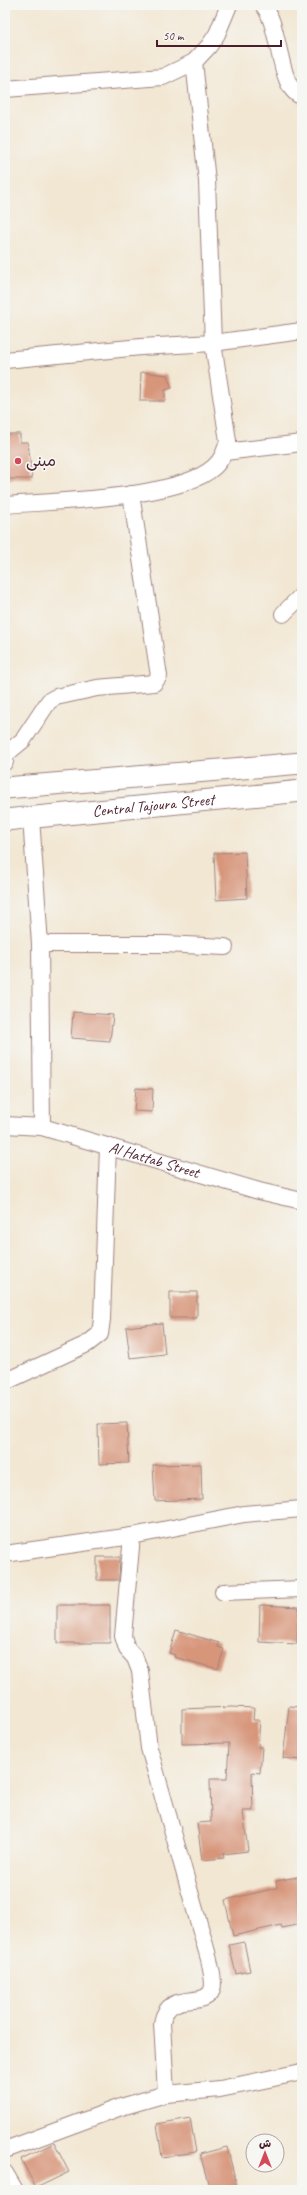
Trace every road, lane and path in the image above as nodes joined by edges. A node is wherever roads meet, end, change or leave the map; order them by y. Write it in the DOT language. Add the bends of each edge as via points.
graph roads {
  1 [pos="229,5"];
  2 [pos="264,5"];
  3 [pos="194,62"];
  4 [pos="5,89"];
  5 [pos="302,96"];
  6 [pos="302,331"];
  7 [pos="213,343"];
  8 [pos="5,360"];
  9 [pos="302,443"];
  10 [pos="225,452"];
  11 [pos="131,494"];
  12 [pos="5,505"];
  13 [pos="302,595"];
  14 [pos="282,614"];
  15 [pos="5,762"];
  16 [pos="302,763"];
  17 [pos="5,788"];
  18 [pos="302,791"];
  19 [pos="31,818"];
  20 [pos="5,820"];
  21 [pos="40,944"];
  22 [pos="225,947"];
  23 [pos="5,1125"];
  24 [pos="42,1127"];
  25 [pos="108,1146"];
  26 [pos="302,1201"];
  27 [pos="5,1382"];
  28 [pos="302,1509"];
  29 [pos="132,1536"];
  30 [pos="5,1554"];
  31 [pos="302,1589"];
  32 [pos="223,1592"];
  33 [pos="302,2072"];
  34 [pos="166,2094"];
  35 [pos="5,2150"];
  36 [pos="5,2173"];
  37 [pos="15,2190"];
  1 -- 3 [label="street" via="217,34"];
  2 -- 5 [label="street" via="275,25 287,80 291,89"];
  3 -- 4 [label="street" via="163,77"];
  3 -- 7 [label="street" via="207,181"];
  6 -- 7 [label="street"];
  7 -- 8 [label="street"];
  7 -- 10 [label="street" via="228,441"];
  9 -- 10 [label="street"];
  10 -- 11 [label="street" via="213,468 187,483"];
  11 -- 12 [label="street"];
  11 -- 15 [label="street" via="158,680 154,683 97,688 56,697 49,701 23,740 6,754"];
  13 -- 14 [label="street"];
  16 -- 17 [label="main road"];
  18 -- 19 [label="main road, Central Tajoura Street"];
  19 -- 20 [label="main road, Central Tajoura Street"];
  19 -- 21 [label="street"];
  21 -- 22 [label="street" via="165,944"];
  21 -- 24 [label="street"];
  23 -- 24 [label="street, Al Hattab Street"];
  24 -- 25 [label="street, Al Hattab Street"];
  25 -- 26 [label="street, Al Hattab Street" via="259,1192"];
  25 -- 27 [label="street" via="100,1334 88,1344"];
  28 -- 29 [label="street" via="244,1514"];
  29 -- 30 [label="street"];
  29 -- 34 [label="street" via="123,1636 127,1649 135,1658 140,1671 149,1748 209,1959 212,1978 212,1991 206,1997 169,2006 163,2013"];
  31 -- 32 [label="street"];
  33 -- 34 [label="street" via="220,2089"];
  34 -- 35 [label="street" via="121,2107"];
  36 -- 37 [label="street"];
}
